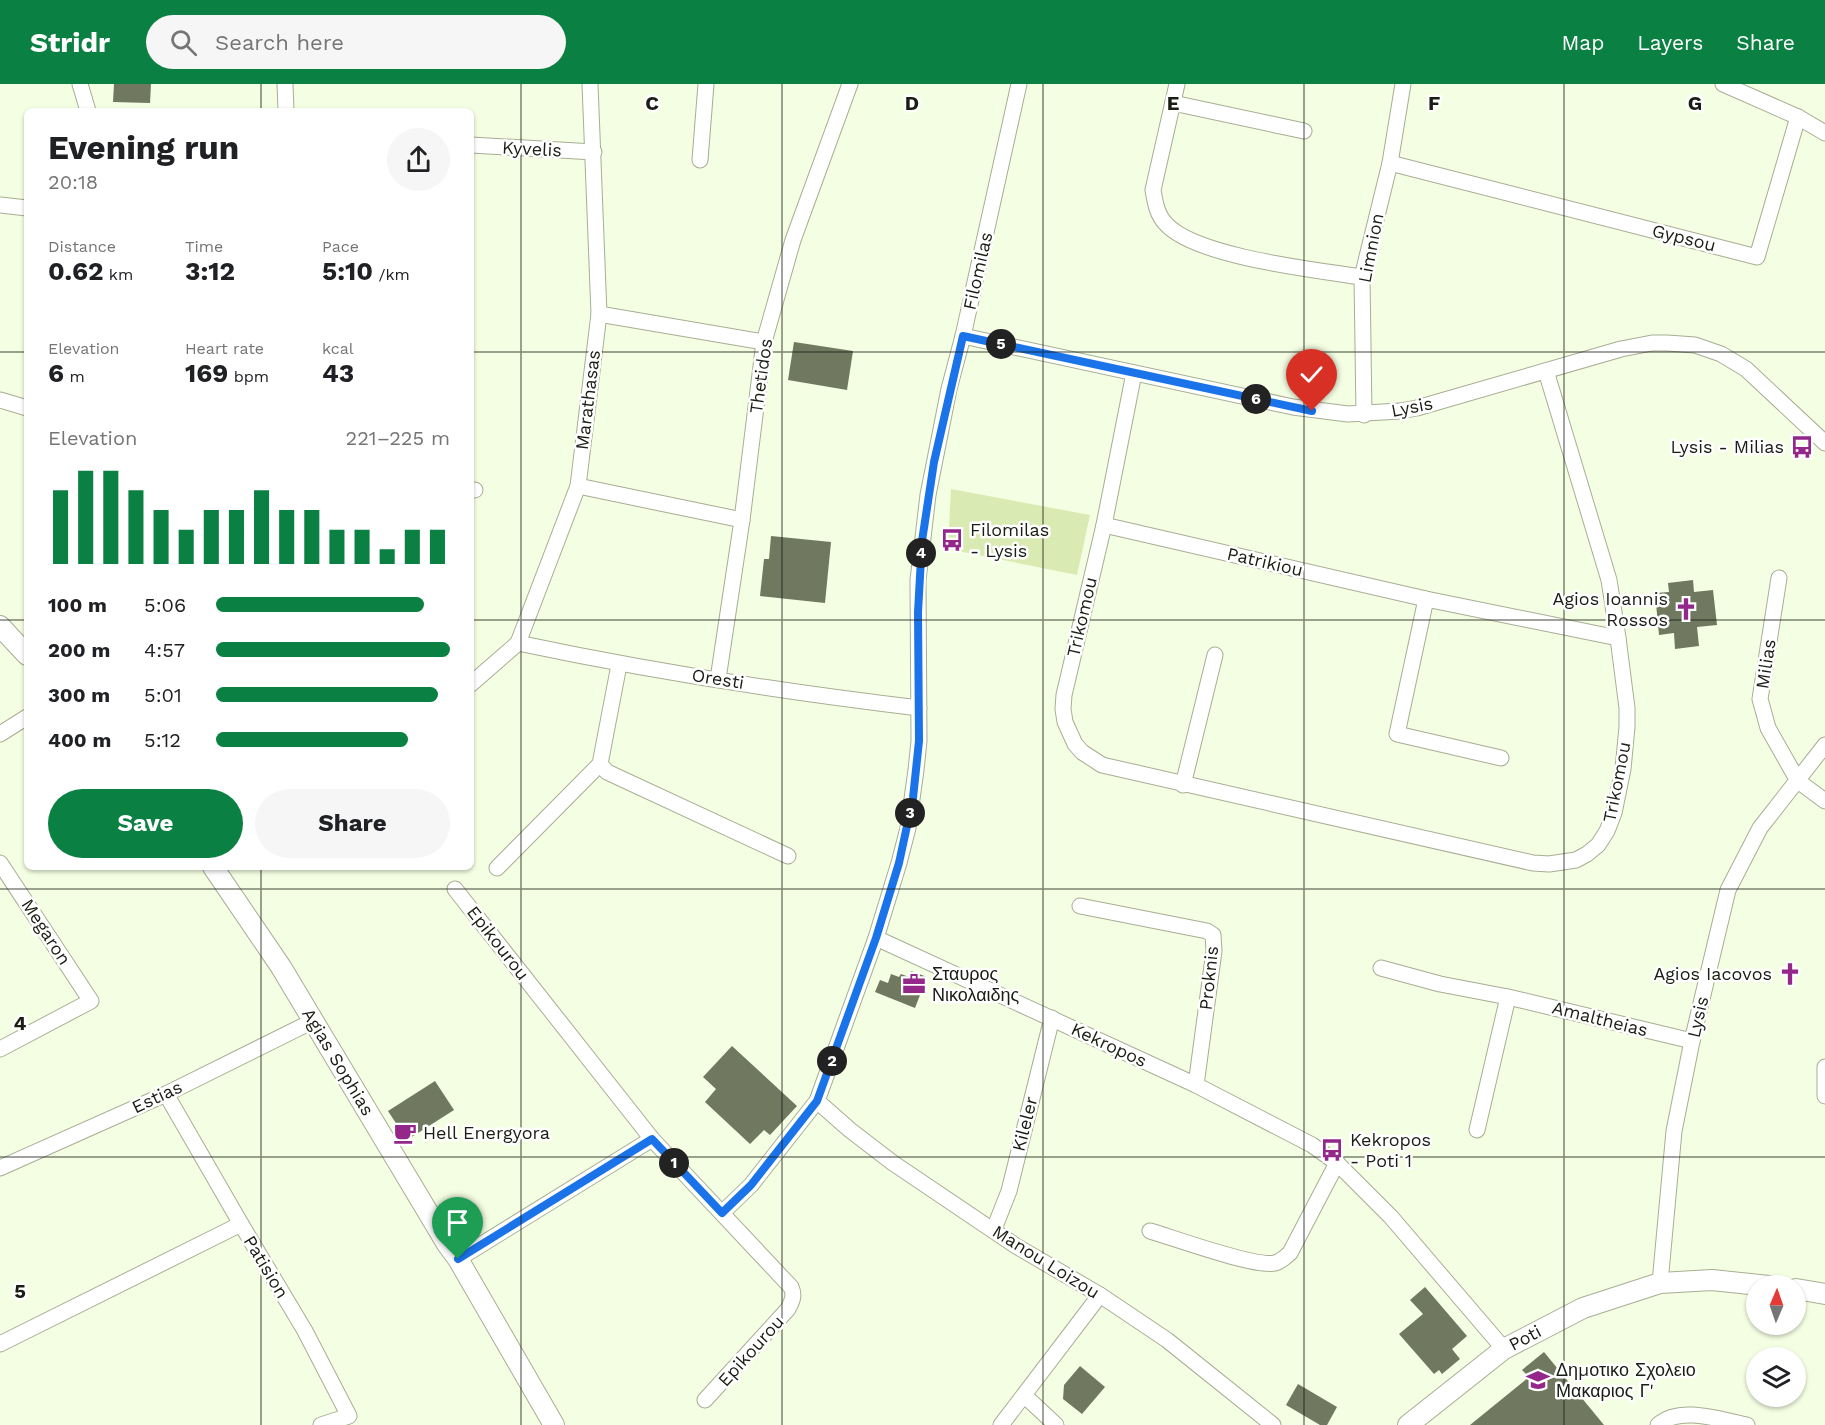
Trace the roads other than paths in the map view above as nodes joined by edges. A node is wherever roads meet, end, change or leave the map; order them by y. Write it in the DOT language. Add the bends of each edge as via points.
graph roads {
  1 [pos="80,84"];
  2 [pos="285,84"];
  3 [pos="590,84"];
  4 [pos="706,84"];
  5 [pos="850,84"];
  6 [pos="1019,84"];
  7 [pos="1177,84"];
  8 [pos="1403,84"];
  9 [pos="1724,84"];
  10 [pos="1173,103"];
  11 [pos="87,108"];
  12 [pos="286,108"];
  13 [pos="1798,117"];
  14 [pos="1304,131"];
  15 [pos="1825,133"];
  16 [pos="474,145"];
  17 [pos="594,152"];
  18 [pos="700,160"];
  19 [pos="1390,163"];
  20 [pos="0,205"];
  21 [pos="24,208"];
  22 [pos="1362,278"];
  23 [pos="599,314"];
  24 [pos="963,336"];
  25 [pos="764,342"];
  26 [pos="1546,371"];
  27 [pos="1134,373"];
  28 [pos="0,399"];
  29 [pos="24,407"];
  30 [pos="1364,415"];
  31 [pos="1823,437"];
  32 [pos="578,486"];
  33 [pos="742,520"];
  34 [pos="1104,525"];
  35 [pos="1779,578"];
  36 [pos="1426,599"];
  37 [pos="0,626"];
  38 [pos="1618,638"];
  39 [pos="518,643"];
  40 [pos="24,652"];
  41 [pos="1215,655"];
  42 [pos="619,664"];
  43 [pos="718,679"];
  44 [pos="474,681"];
  45 [pos="919,708"];
  46 [pos="24,719"];
  47 [pos="0,734"];
  48 [pos="1825,745"];
  49 [pos="1501,758"];
  50 [pos="600,764"];
  51 [pos="1798,781"];
  52 [pos="1183,785"];
  53 [pos="1825,801"];
  54 [pos="788,856"];
  55 [pos="0,863"];
  56 [pos="498,868"];
  57 [pos="219,870"];
  58 [pos="455,889"];
  59 [pos="1080,906"];
  60 [pos="876,938"];
  61 [pos="1381,969"];
  62 [pos="1508,997"];
  63 [pos="1052,1018"];
  64 [pos="313,1021"];
  65 [pos="1692,1041"];
  66 [pos="0,1049"];
  67 [pos="1825,1067"];
  68 [pos="1196,1085"];
  69 [pos="166,1094"];
  70 [pos="1825,1096"];
  71 [pos="817,1101"];
  72 [pos="1477,1130"];
  73 [pos="652,1139"];
  74 [pos="1337,1163"];
  75 [pos="0,1168"];
  76 [pos="722,1213"];
  77 [pos="241,1224"];
  78 [pos="994,1229"];
  79 [pos="1150,1231"];
  80 [pos="458,1259"];
  81 [pos="1660,1283"];
  82 [pos="1746,1284"];
  83 [pos="1806,1290"];
  84 [pos="1825,1293"];
  85 [pos="1100,1295"];
  86 [pos="0,1344"];
  87 [pos="1504,1349"];
  88 [pos="1025,1396"];
  89 [pos="705,1400"];
  90 [pos="321,1425"];
  91 [pos="554,1425"];
  92 [pos="1001,1425"];
  93 [pos="1056,1425"];
  94 [pos="1273,1425"];
  95 [pos="1408,1425"];
  96 [pos="1658,1425"];
  97 [pos="1747,1425"];
  1 -- 11 [label="street"];
  2 -- 12 [label="street"];
  3 -- 17 [label="street, Marathasas"];
  4 -- 18 [label="street"];
  5 -- 25 [label="street, Thetidos" via="793,240"];
  6 -- 24 [label="street, Filomilas"];
  7 -- 10 [label="street"];
  8 -- 19 [label="street, Limnion"];
  9 -- 13 [label="street"];
  10 -- 14 [label="street"];
  10 -- 22 [label="street" via="1153,190 1155,205 1165,224 1186,240 1242,257"];
  13 -- 15 [label="street"];
  13 -- 19 [label="street, Gypsou" via="1757,257"];
  16 -- 17 [label="street, Kyvelis"];
  17 -- 23 [label="street, Marathasas"];
  19 -- 22 [label="street, Limnion"];
  20 -- 21 [label="street"];
  22 -- 30 [label="street, Limnion"];
  23 -- 25 [label="street"];
  23 -- 32 [label="street, Marathasas"];
  24 -- 27 [label="street, Lysis"];
  24 -- 45 [label="street, Filomilas" via="934,462 922,541"];
  25 -- 33 [label="street, Thetidos"];
  26 -- 30 [label="street, Lysis" via="1417,408"];
  26 -- 31 [label="street, Lysis" via="1652,343 1695,345 1740,365"];
  26 -- 38 [label="street, Trikomou" via="1609,580"];
  27 -- 30 [label="street, Lysis" via="1293,407"];
  27 -- 34 [label="street, Trikomou"];
  28 -- 29 [label="street"];
  32 -- 33 [label="street"];
  32 -- 39 [label="street, Marathasas"];
  33 -- 43 [label="street, Thetidos"];
  34 -- 36 [label="street, Patrikiou"];
  34 -- 52 [label="street, Trikomou" via="1064,695 1065,722 1075,744 1102,765"];
  35 -- 51 [label="street, Milias" via="1760,699 1768,728"];
  36 -- 38 [label="street, Patrikiou"];
  36 -- 49 [label="street" via="1397,734"];
  37 -- 40 [label="street"];
  38 -- 52 [label="street, Trikomou" via="1627,708 1622,773 1607,831 1598,845 1576,860 1533,863"];
  39 -- 42 [label="street, Oresti"];
  39 -- 44 [label="street, Marathasas"];
  41 -- 52 [label="street"];
  42 -- 43 [label="street, Oresti"];
  42 -- 50 [label="street"];
  43 -- 45 [label="street, Oresti"];
  45 -- 60 [label="street, Filomilas" via="908,828"];
  46 -- 47 [label="street"];
  48 -- 51 [label="street, Lysis"];
  50 -- 54 [label="street" via="607,772"];
  50 -- 56 [label="street"];
  51 -- 53 [label="street, Milias"];
  51 -- 65 [label="street, Lysis" via="1760,828 1728,890"];
  55 -- 66 [label="street, Megaron" via="91,1001"];
  57 -- 64 [label="street, Agias Sophias"];
  58 -- 73 [label="street, Epikourou"];
  59 -- 68 [label="street, Proknis" via="1213,935"];
  60 -- 63 [label="street, Kekropos"];
  60 -- 71 [label="street, Filomilas"];
  61 -- 62 [label="street, Amaltheias"];
  62 -- 65 [label="street, Amaltheias"];
  62 -- 72 [label="street"];
  63 -- 68 [label="street, Kekropos"];
  63 -- 78 [label="street, Kileler" via="1009,1191"];
  64 -- 69 [label="street, Estias"];
  64 -- 80 [label="street, Agias Sophias"];
  65 -- 81 [label="street, Lysis" via="1674,1131"];
  67 -- 70 [label="street"];
  68 -- 74 [label="street, Kekropos" via="1312,1145"];
  69 -- 75 [label="street, Estias"];
  69 -- 77 [label="street, Patision"];
  71 -- 76 [label="street, Filomilas" via="751,1185"];
  71 -- 78 [label="street, Manou Loizou" via="893,1163"];
  73 -- 76 [label="street, Epikourou"];
  73 -- 80 [label="street"];
  74 -- 79 [label="street" via="1290,1252 1274,1263 1254,1263"];
  74 -- 87 [label="street, Kekropos" via="1391,1217"];
  76 -- 89 [label="street, Epikourou" via="793,1293 788,1309"];
  77 -- 86 [label="street"];
  77 -- 90 [label="street, Patision" via="305,1331 349,1416"];
  78 -- 85 [label="street, Manou Loizou"];
  80 -- 91 [label="street, Agias Sophias"];
  81 -- 82 [label="street, Poti" via="1713,1280"];
  81 -- 87 [label="street, Poti" via="1583,1308"];
  83 -- 84 [label="street"];
  85 -- 88 [label="street"];
  85 -- 94 [label="street, Manou Loizou" via="1167,1341"];
  87 -- 95 [label="street, Poti"];
  88 -- 92 [label="street"];
  88 -- 93 [label="street"];
  96 -- 97 [label="street" via="1665,1419 1686,1415"];
}
